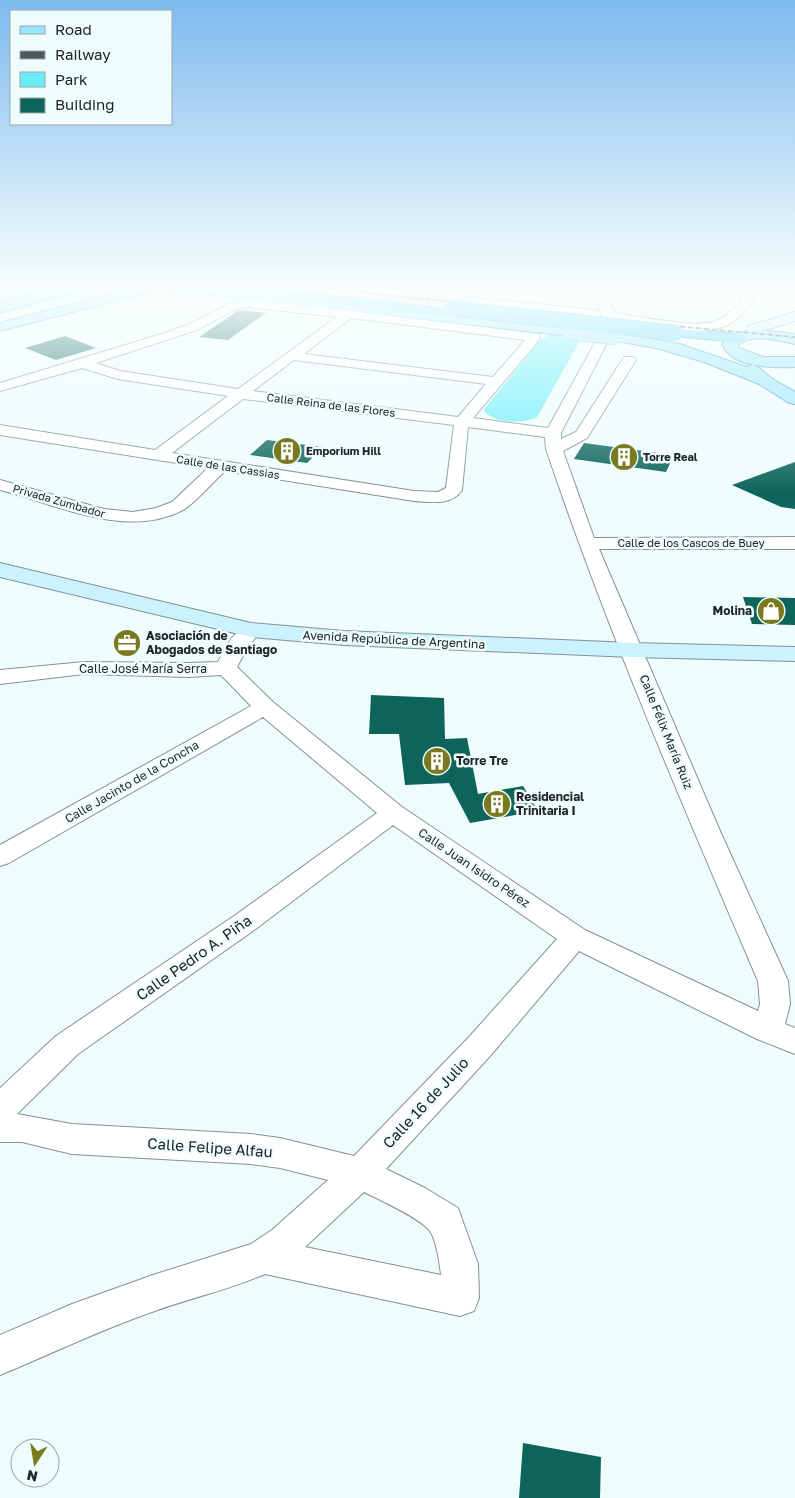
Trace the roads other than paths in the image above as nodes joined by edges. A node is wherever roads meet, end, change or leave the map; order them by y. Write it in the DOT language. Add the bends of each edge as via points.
graph roads {
  1 [pos="107,355"];
  2 [pos="518,355"];
  3 [pos="578,355"];
  4 [pos="588,355"];
  5 [pos="707,355"];
  6 [pos="745,355"];
  7 [pos="755,355"];
  8 [pos="291,356"];
  9 [pos="629,360"];
  10 [pos="795,362"];
  11 [pos="82,363"];
  12 [pos="495,380"];
  13 [pos="764,381"];
  14 [pos="0,387"];
  15 [pos="560,390"];
  16 [pos="240,394"];
  17 [pos="795,398"];
  18 [pos="547,415"];
  19 [pos="462,422"];
  20 [pos="0,430"];
  21 [pos="548,438"];
  22 [pos="158,455"];
  23 [pos="220,466"];
  24 [pos="0,485"];
  25 [pos="795,543"];
  26 [pos="587,544"];
  27 [pos="0,570"];
  28 [pos="251,630"];
  29 [pos="632,650"];
  30 [pos="795,654"];
  31 [pos="226,668"];
  32 [pos="0,677"];
  33 [pos="264,707"];
  34 [pos="393,813"];
  35 [pos="0,857"];
  36 [pos="575,937"];
  37 [pos="768,1030"];
  38 [pos="795,1041"];
  39 [pos="0,1109"];
  40 [pos="0,1128"];
  41 [pos="360,1172"];
  42 [pos="264,1256"];
  43 [pos="0,1355"];
  1 -- 11 [label="street"];
  2 -- 12 [label="street"];
  3 -- 15 [label="street"];
  4 -- 21 [label="street"];
  5 -- 13 [label="main road"];
  6 -- 13 [label="main road" via="749,367"];
  7 -- 10 [label="main road" via="762,361"];
  8 -- 12 [label="street"];
  8 -- 16 [label="street"];
  9 -- 21 [label="street" via="582,434"];
  11 -- 14 [label="street"];
  11 -- 16 [label="street, Calle Reina de las Flores" via="118,375"];
  12 -- 19 [label="street"];
  13 -- 17 [label="main road"];
  16 -- 19 [label="street, Calle Reina de las Flores"];
  16 -- 22 [label="street"];
  18 -- 21 [label="street"];
  19 -- 21 [label="street, Calle Reina de las Flores"];
  19 -- 23 [label="street, Calle de las Cassias" via="454,490 441,497 425,498"];
  20 -- 22 [label="street, Calle de las Cassias"];
  21 -- 26 [label="street, Calle Félix María Ruiz"];
  22 -- 23 [label="street, Calle de las Cassias"];
  23 -- 24 [label="street, Privada Zumbador" via="178,506 133,517 102,514"];
  25 -- 26 [label="street, Calle de los Cascos de Buey"];
  26 -- 29 [label="street, Calle Félix María Ruiz"];
  27 -- 28 [label="main road, Avenida República de Argentina"];
  28 -- 29 [label="main road, Avenida República de Argentina" via="344,638"];
  28 -- 31 [label="street" via="236,648"];
  29 -- 30 [label="main road, Avenida República de Argentina"];
  29 -- 37 [label="street, Calle Félix María Ruiz" via="773,981 775,1004"];
  31 -- 32 [label="street, Calle José María Serra" via="84,668"];
  31 -- 33 [label="street, Calle Juan Isidro Pérez"];
  33 -- 34 [label="street, Calle Juan Isidro Pérez"];
  33 -- 35 [label="street, Calle Jacinto de la Concha"];
  34 -- 36 [label="street, Calle Juan Isidro Pérez"];
  34 -- 39 [label="street, Calle Pedro A. Piña" via="254,916 68,1045"];
  36 -- 37 [label="street, Calle Juan Isidro Pérez"];
  36 -- 41 [label="street, Calle 16 de Julio" via="480,1046"];
  37 -- 38 [label="street, Calle Juan Isidro Pérez"];
  40 -- 41 [label="street, Calle Felipe Alfau" via="22,1128 72,1139 251,1149"];
  41 -- 42 [label="street, Calle 16 de Julio" via="285,1242"];
  41 -- 42 [label="street, Calle Felipe Alfau" via="445,1220 459,1264 460,1298"];
  42 -- 43 [label="street, Calle 16 de Julio" via="72,1323"];
}
